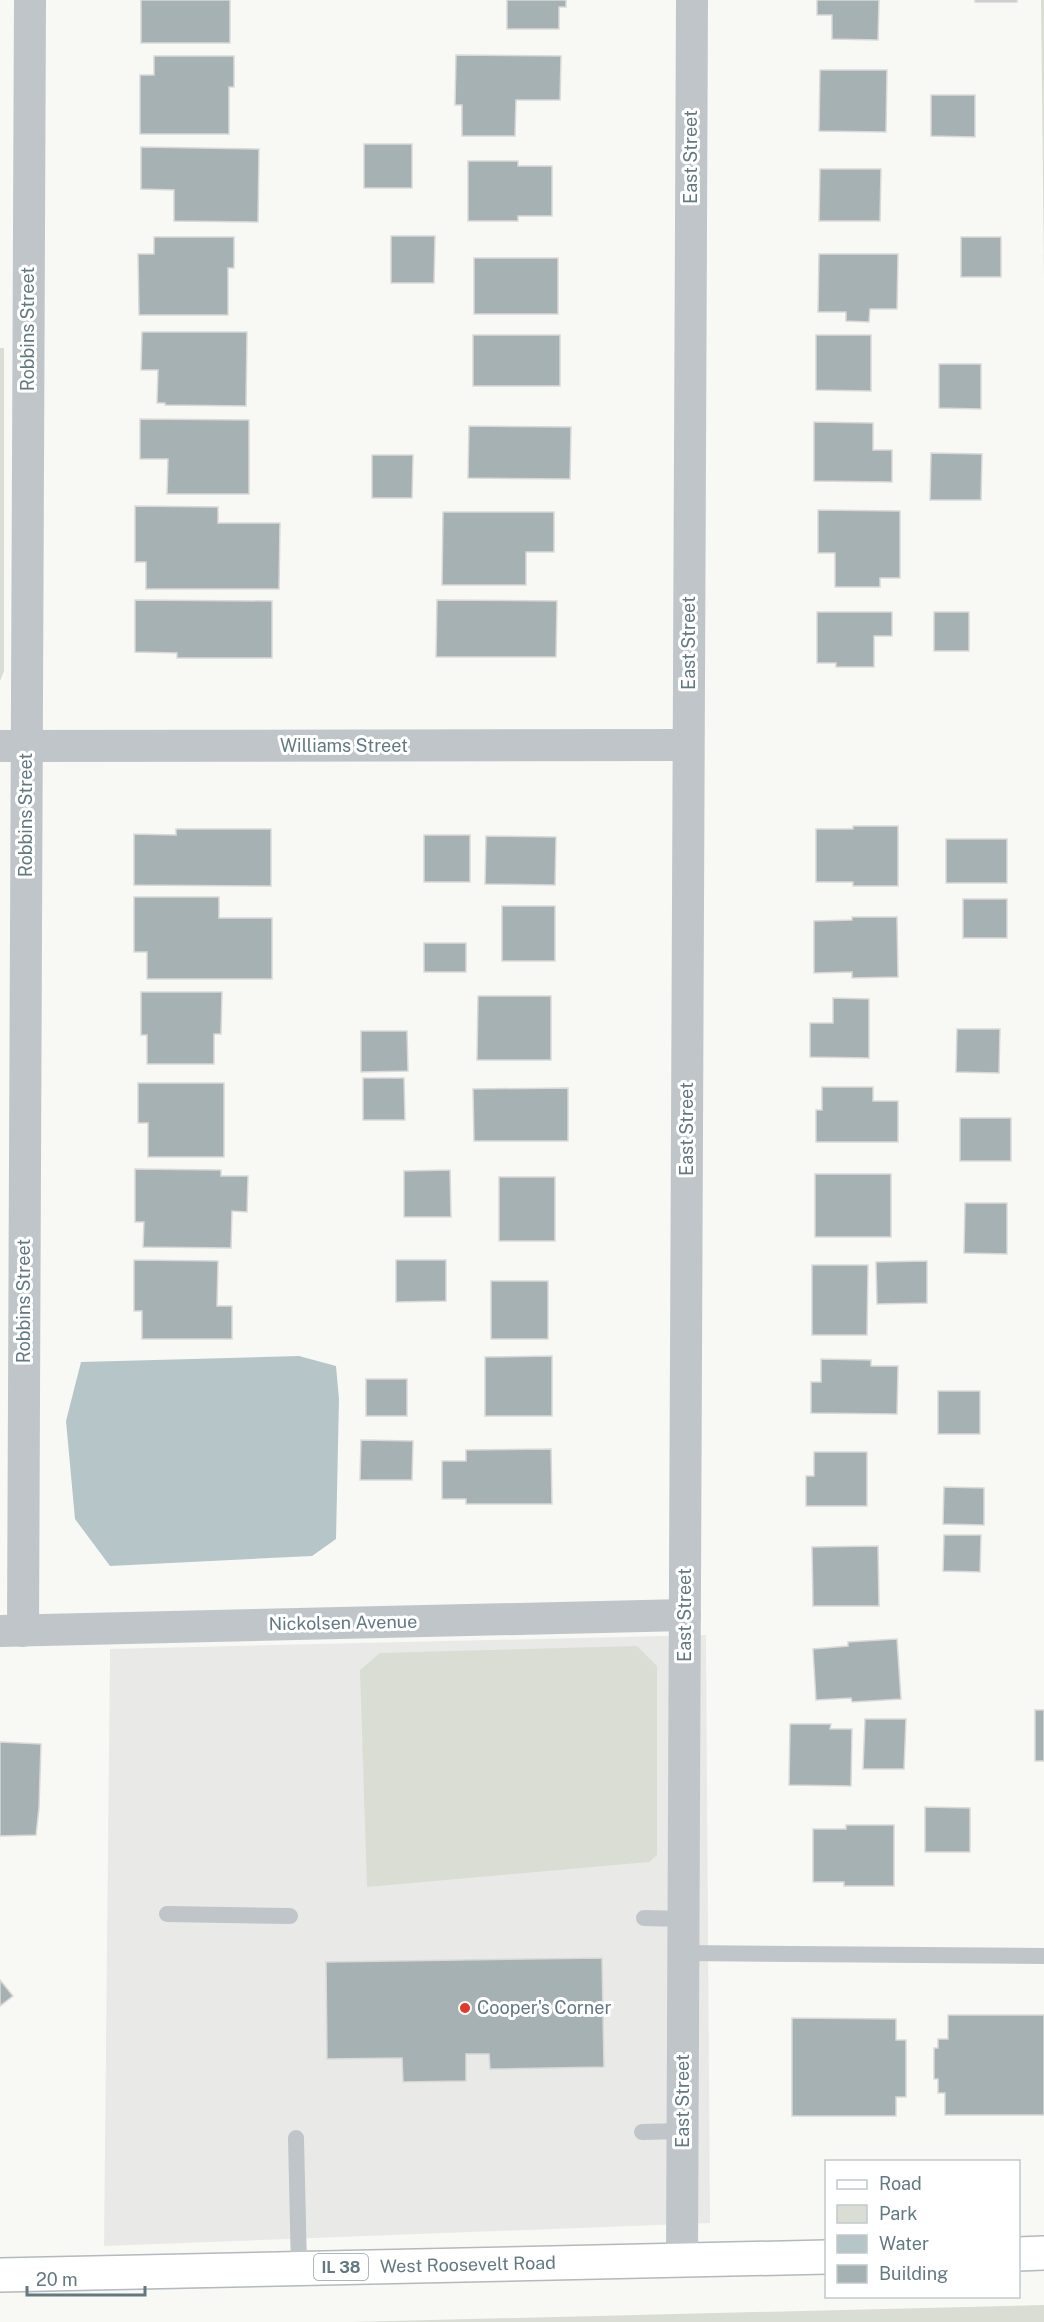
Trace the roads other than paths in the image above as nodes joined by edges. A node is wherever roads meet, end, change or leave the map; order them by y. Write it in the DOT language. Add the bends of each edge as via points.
graph roads {
  1 [pos="30,0"];
  2 [pos="692,0"];
  3 [pos="688,745"];
  4 [pos="13,746"];
  5 [pos="685,1615"];
  6 [pos="11,1631"];
  7 [pos="167,1914"];
  8 [pos="290,1916"];
  9 [pos="644,1918"];
  10 [pos="684,1919"];
  11 [pos="684,1953"];
  12 [pos="1044,1956"];
  13 [pos="642,2132"];
  14 [pos="683,2132"];
  15 [pos="296,2138"];
  16 [pos="1044,2253"];
  17 [pos="1020,2254"];
  18 [pos="825,2257"];
  19 [pos="682,2259"];
  20 [pos="299,2268"];
  21 [pos="0,2275"];
  1 -- 4 [label="street, Robbins Street"];
  2 -- 3 [label="street, East Street"];
  3 -- 4 [label="street, Williams Street"];
  3 -- 5 [label="street, East Street"];
  4 -- 6 [label="street, Robbins Street"];
  5 -- 6 [label="street, Nickolsen Avenue"];
  5 -- 10 [label="street, East Street"];
  7 -- 8 [label="lane"];
  9 -- 10 [label="lane"];
  10 -- 11 [label="street, East Street"];
  11 -- 12 [label="lane"];
  11 -- 14 [label="street, East Street"];
  13 -- 14 [label="lane"];
  14 -- 19 [label="street, East Street"];
  15 -- 20 [label="lane"];
  16 -- 17 [label="main road"];
  18 -- 19 [label="main road, West Roosevelt Road / IL 38"];
  19 -- 20 [label="main road, West Roosevelt Road / IL 38"];
  20 -- 21 [label="main road, West Roosevelt Road / IL 38"];
}
